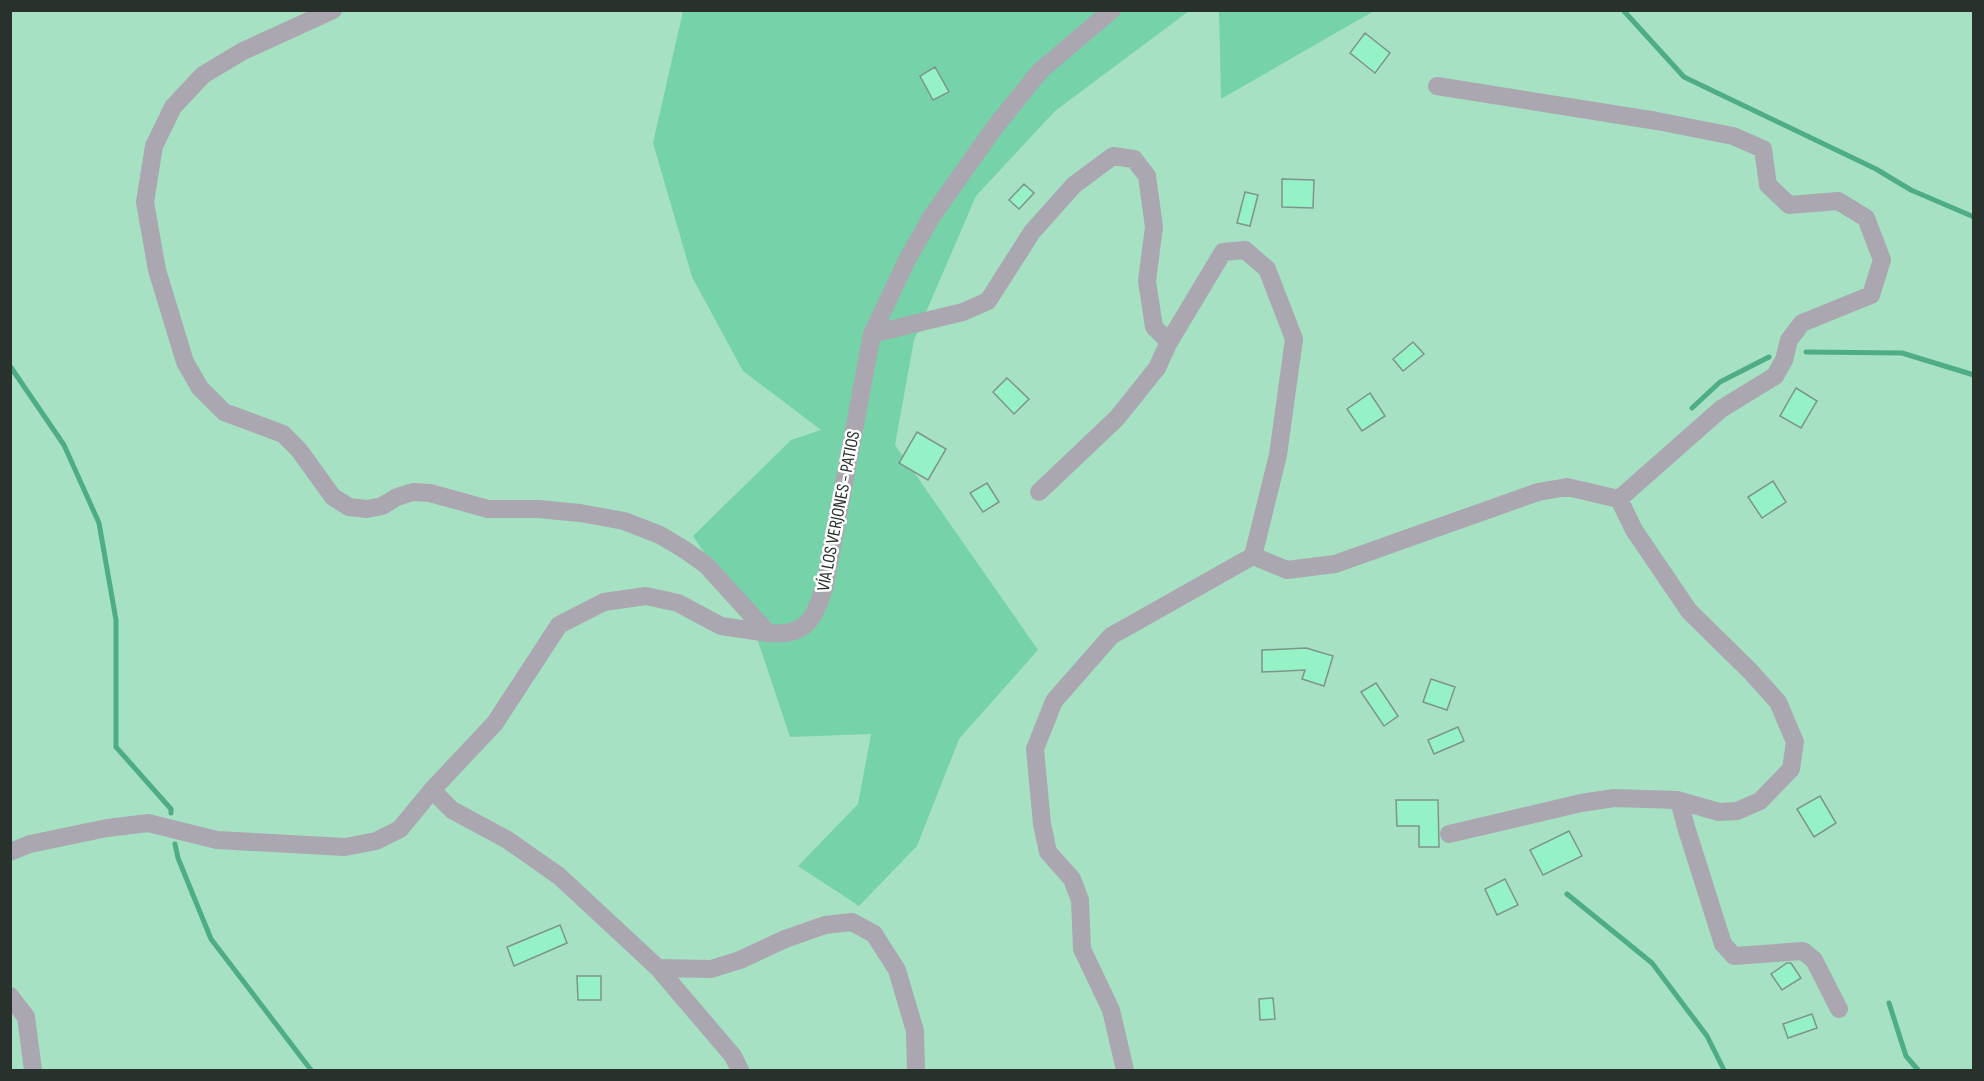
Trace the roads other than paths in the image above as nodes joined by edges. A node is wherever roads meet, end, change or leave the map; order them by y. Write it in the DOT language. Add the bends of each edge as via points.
graph roads {
  1 [pos="333,10"];
  2 [pos="1112,10"];
  3 [pos="1437,86"];
  4 [pos="872,334"];
  5 [pos="1169,342"];
  6 [pos="1039,492"];
  7 [pos="1619,499"];
  8 [pos="1253,556"];
  9 [pos="768,633"];
  10 [pos="432,790"];
  11 [pos="1677,800"];
  12 [pos="1449,834"];
  13 [pos="10,852"];
  14 [pos="658,968"];
  15 [pos="10,996"];
  16 [pos="1839,1009"];
  17 [pos="33,1071"];
  18 [pos="740,1071"];
  19 [pos="916,1071"];
  20 [pos="1125,1071"];
  1 -- 9 [label="street" via="243,51 203,75 173,107 154,146 146,202 157,270 185,362 200,388 224,412 282,434 299,450 333,497 349,507 382,506 413,492 488,509 538,509 624,521 660,536 706,565"];
  2 -- 4 [label="street, VÍA LOS VERJONES - PATIOS" via="1040,71 995,127 932,216"];
  3 -- 7 [label="street" via="1733,136 1762,149 1768,185 1788,205 1838,201 1866,218 1882,260 1871,295 1802,323 1788,340 1784,360 1775,376 1721,409"];
  4 -- 5 [label="street" via="963,312 988,301 1032,232 1074,185 1113,156 1134,159 1147,176 1154,227 1147,281 1154,327"];
  4 -- 9 [label="street, VÍA LOS VERJONES - PATIOS" via="825,585 814,616 803,627 782,634"];
  5 -- 6 [label="street" via="1157,368 1116,418"];
  5 -- 8 [label="street" via="1223,252 1245,250 1267,269 1294,339 1278,455"];
  7 -- 8 [label="street" via="1567,487 1538,492 1335,564 1287,570"];
  7 -- 11 [label="street" via="1634,530 1689,611 1778,702 1795,742 1791,769 1760,801 1737,811 1719,812"];
  8 -- 20 [label="street" via="1111,636 1054,701 1035,749 1048,852 1072,879 1080,900 1082,949 1111,1010"];
  9 -- 10 [label="street, VÍA LOS VERJONES - PATIOS" via="721,626 678,603 646,596 604,603 559,625 495,723"];
  10 -- 13 [label="street, VÍA LOS VERJONES - PATIOS" via="400,829 376,841 345,847 217,840 148,823 30,844"];
  10 -- 14 [label="street" via="452,810 506,839 559,876"];
  11 -- 12 [label="street" via="1614,798"];
  11 -- 16 [label="street" via="1723,944 1734,956 1803,951 1814,960"];
  14 -- 18 [label="street" via="733,1056"];
  14 -- 19 [label="street" via="711,969 825,925 852,922 874,934 897,970 915,1031"];
  15 -- 17 [label="street" via="26,1017"];
}
